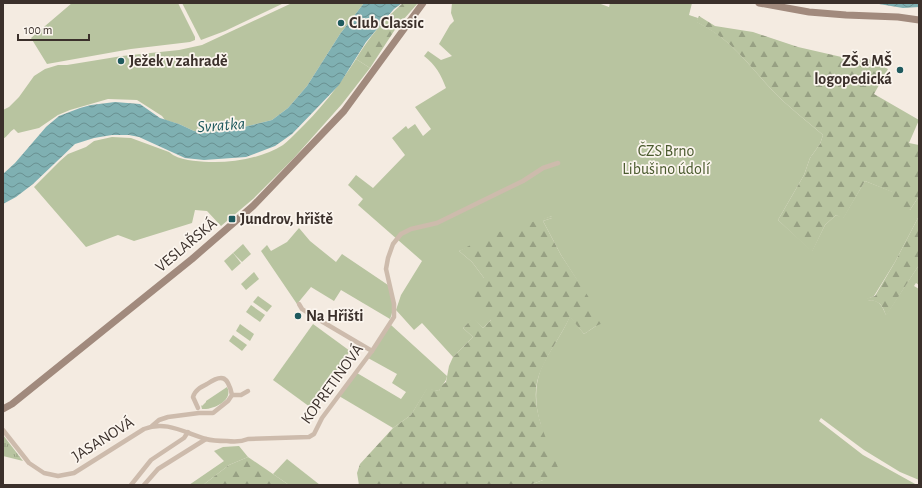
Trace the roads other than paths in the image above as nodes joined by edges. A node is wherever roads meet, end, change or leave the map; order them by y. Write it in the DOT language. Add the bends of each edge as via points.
graph roads {
  1 [pos="423,3"];
  2 [pos="759,3"];
  3 [pos="919,20"];
  4 [pos="558,163"];
  5 [pos="299,304"];
  6 [pos="372,351"];
  7 [pos="248,391"];
  8 [pos="232,395"];
  9 [pos="198,408"];
  10 [pos="3,409"];
  11 [pos="152,426"];
  12 [pos="3,430"];
  13 [pos="188,432"];
  14 [pos="206,439"];
  15 [pos="131,485"];
  16 [pos="144,485"];
  1 -- 10 [label="street, VESLAŘSKÁ" via="344,111 253,206 132,308"];
  2 -- 3 [label="street" via="809,12"];
  4 -- 6 [label="street, KOPRETINOVÁ" via="543,168 523,181 437,223 401,234 393,244 386,269 394,304 394,317"];
  5 -- 6 [label="street" via="306,312"];
  6 -- 14 [label="street, KOPRETINOVÁ" via="322,418 314,434 309,437 248,439 237,442"];
  7 -- 8 [label="street" via="241,395"];
  8 -- 9 [label="street" via="226,379 215,378 194,393"];
  8 -- 11 [label="street" via="213,413 168,417"];
  11 -- 12 [label="street, JASANOVÁ" via="74,473 58,476 44,473 29,463"];
  11 -- 13 [label="street, JASANOVÁ" via="175,427"];
  13 -- 14 [label="street, JASANOVÁ"];
  13 -- 15 [label="street" via="184,438 151,460"];
  14 -- 16 [label="street" via="158,469"];
}
